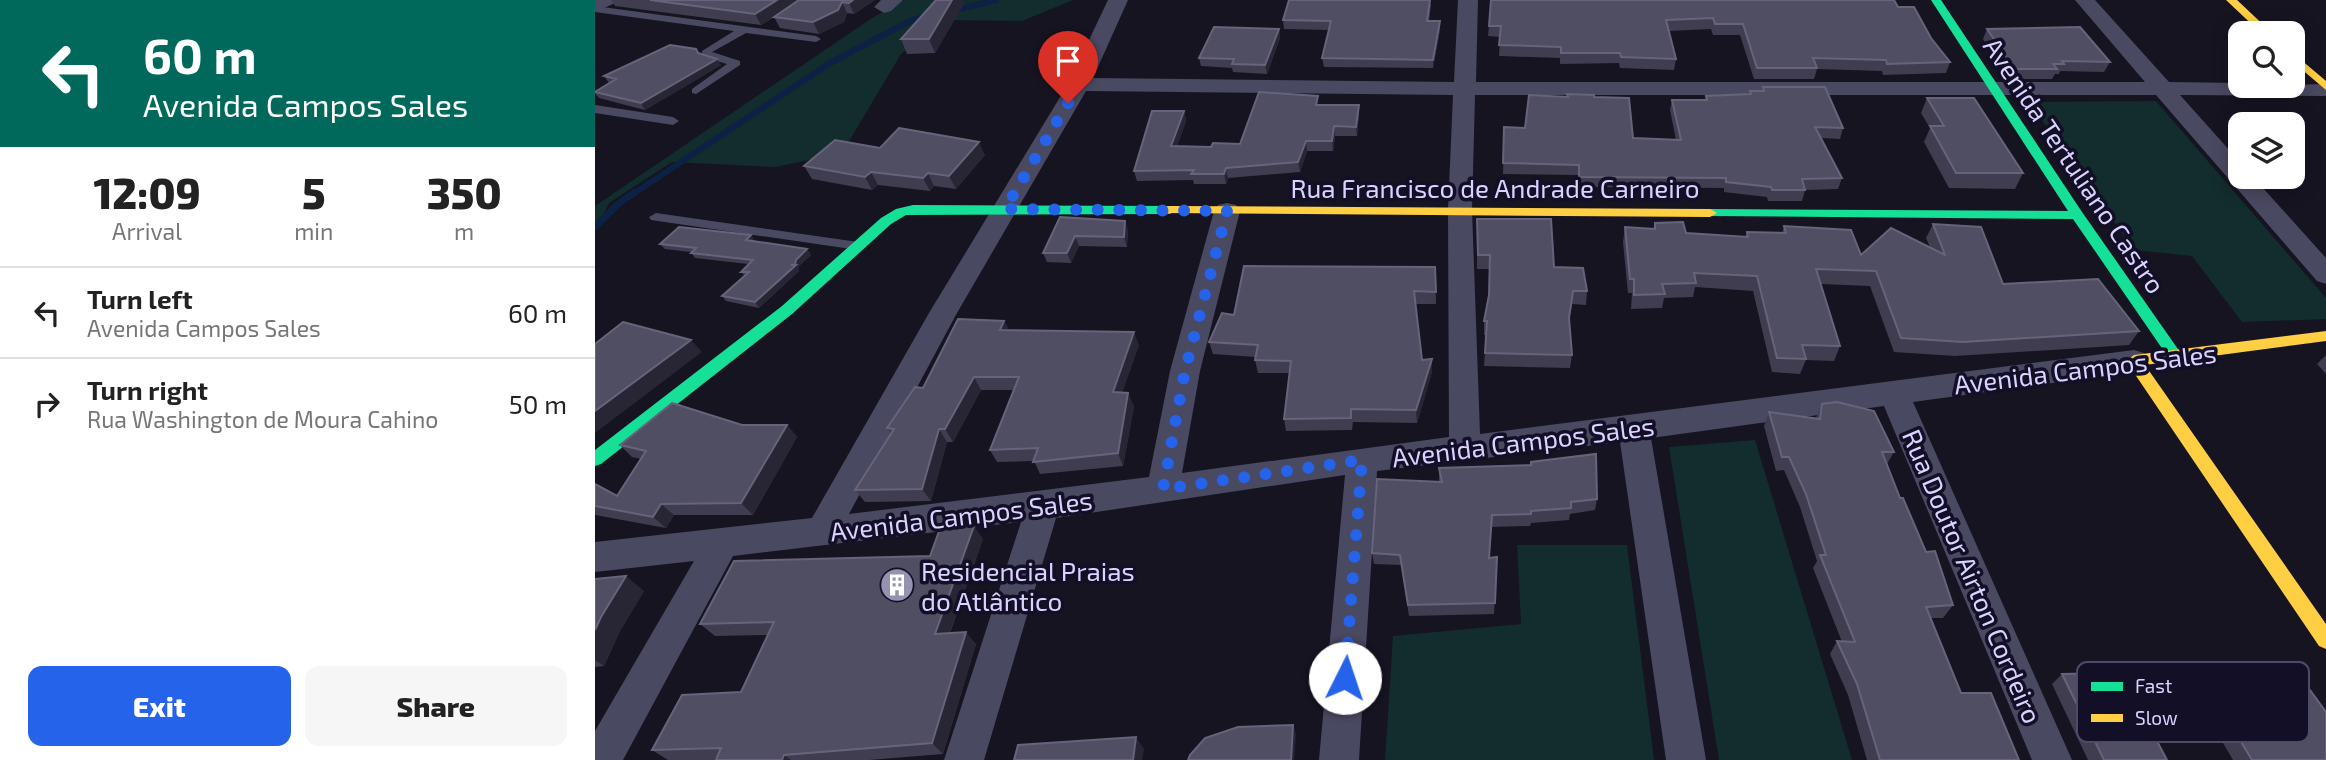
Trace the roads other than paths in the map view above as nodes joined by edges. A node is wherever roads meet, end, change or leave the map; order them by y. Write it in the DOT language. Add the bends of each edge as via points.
graph roads {
  1 [pos="605,0"];
  2 [pos="1118,0"];
  3 [pos="1468,0"];
  4 [pos="1936,0"];
  5 [pos="2085,0"];
  6 [pos="2231,0"];
  7 [pos="595,8"];
  8 [pos="2254,21"];
  9 [pos="747,28"];
  10 [pos="816,39"];
  11 [pos="2305,69"];
  12 [pos="1079,84"];
  13 [pos="1994,87"];
  14 [pos="2163,88"];
  15 [pos="1463,89"];
  16 [pos="2326,89"];
  17 [pos="696,91"];
  18 [pos="595,109"];
  19 [pos="673,121"];
  20 [pos="2228,163"];
  21 [pos="2251,189"];
  22 [pos="1005,209"];
  23 [pos="1460,210"];
  24 [pos="1227,211"];
  25 [pos="2077,215"];
  26 [pos="656,217"];
  27 [pos="858,246"];
  28 [pos="2326,275"];
  29 [pos="2326,336"];
  30 [pos="2175,356"];
  31 [pos="2134,361"];
  32 [pos="1894,393"];
  33 [pos="1634,428"];
  34 [pos="1465,449"];
  35 [pos="595,459"];
  36 [pos="1362,460"];
  37 [pos="1163,489"];
  38 [pos="1043,506"];
  39 [pos="822,532"];
  40 [pos="723,541"];
  41 [pos="595,557"];
  42 [pos="2321,623"];
  43 [pos="601,760"];
  44 [pos="964,760"];
  45 [pos="1339,760"];
  46 [pos="1686,760"];
  47 [pos="2052,760"];
  1 -- 7 [label="street"];
  2 -- 12 [label="street"];
  3 -- 15 [label="street"];
  4 -- 13 [label="street, Avenida Tertuliano Castro"];
  5 -- 14 [label="street"];
  6 -- 8 [label="street"];
  7 -- 9 [label="lane"];
  9 -- 10 [label="lane" via="770,27"];
  9 -- 17 [label="lane" via="707,51 706,55 736,63"];
  11 -- 16 [label="street"];
  12 -- 15 [label="street"];
  12 -- 22 [label="street"];
  13 -- 14 [label="street"];
  13 -- 15 [label="street"];
  13 -- 25 [label="street, Avenida Tertuliano Castro"];
  14 -- 16 [label="street"];
  14 -- 20 [label="street"];
  15 -- 23 [label="street"];
  18 -- 19 [label="lane"];
  21 -- 28 [label="street"];
  22 -- 24 [label="street, Rua Francisco de Andrade Carneiro"];
  22 -- 27 [label="street, Rua Francisco de Andrade Carneiro" via="901,212"];
  22 -- 39 [label="street"];
  23 -- 24 [label="street, Rua Francisco de Andrade Carneiro"];
  23 -- 25 [label="street, Rua Francisco de Andrade Carneiro"];
  23 -- 34 [label="street"];
  24 -- 37 [label="street" via="1185,371"];
  25 -- 30 [label="street, Avenida Tertuliano Castro"];
  26 -- 27 [label="lane"];
  27 -- 35 [label="street" via="787,310"];
  29 -- 30 [label="street, Avenida Campos Sales"];
  30 -- 31 [label="street, Avenida Campos Sales"];
  31 -- 32 [label="street, Avenida Campos Sales"];
  31 -- 42 [label="street"];
  32 -- 33 [label="street, Avenida Campos Sales"];
  32 -- 47 [label="street, Rua Doutor Airton Cordeiro"];
  33 -- 34 [label="street, Avenida Campos Sales"];
  33 -- 46 [label="street"];
  34 -- 36 [label="street, Avenida Campos Sales"];
  36 -- 37 [label="street, Avenida Campos Sales"];
  36 -- 45 [label="street"];
  37 -- 38 [label="street, Avenida Campos Sales"];
  38 -- 39 [label="street, Avenida Campos Sales"];
  38 -- 44 [label="street"];
  39 -- 40 [label="street, Avenida Campos Sales"];
  40 -- 41 [label="street, Avenida Campos Sales"];
  40 -- 43 [label="street"];
}
